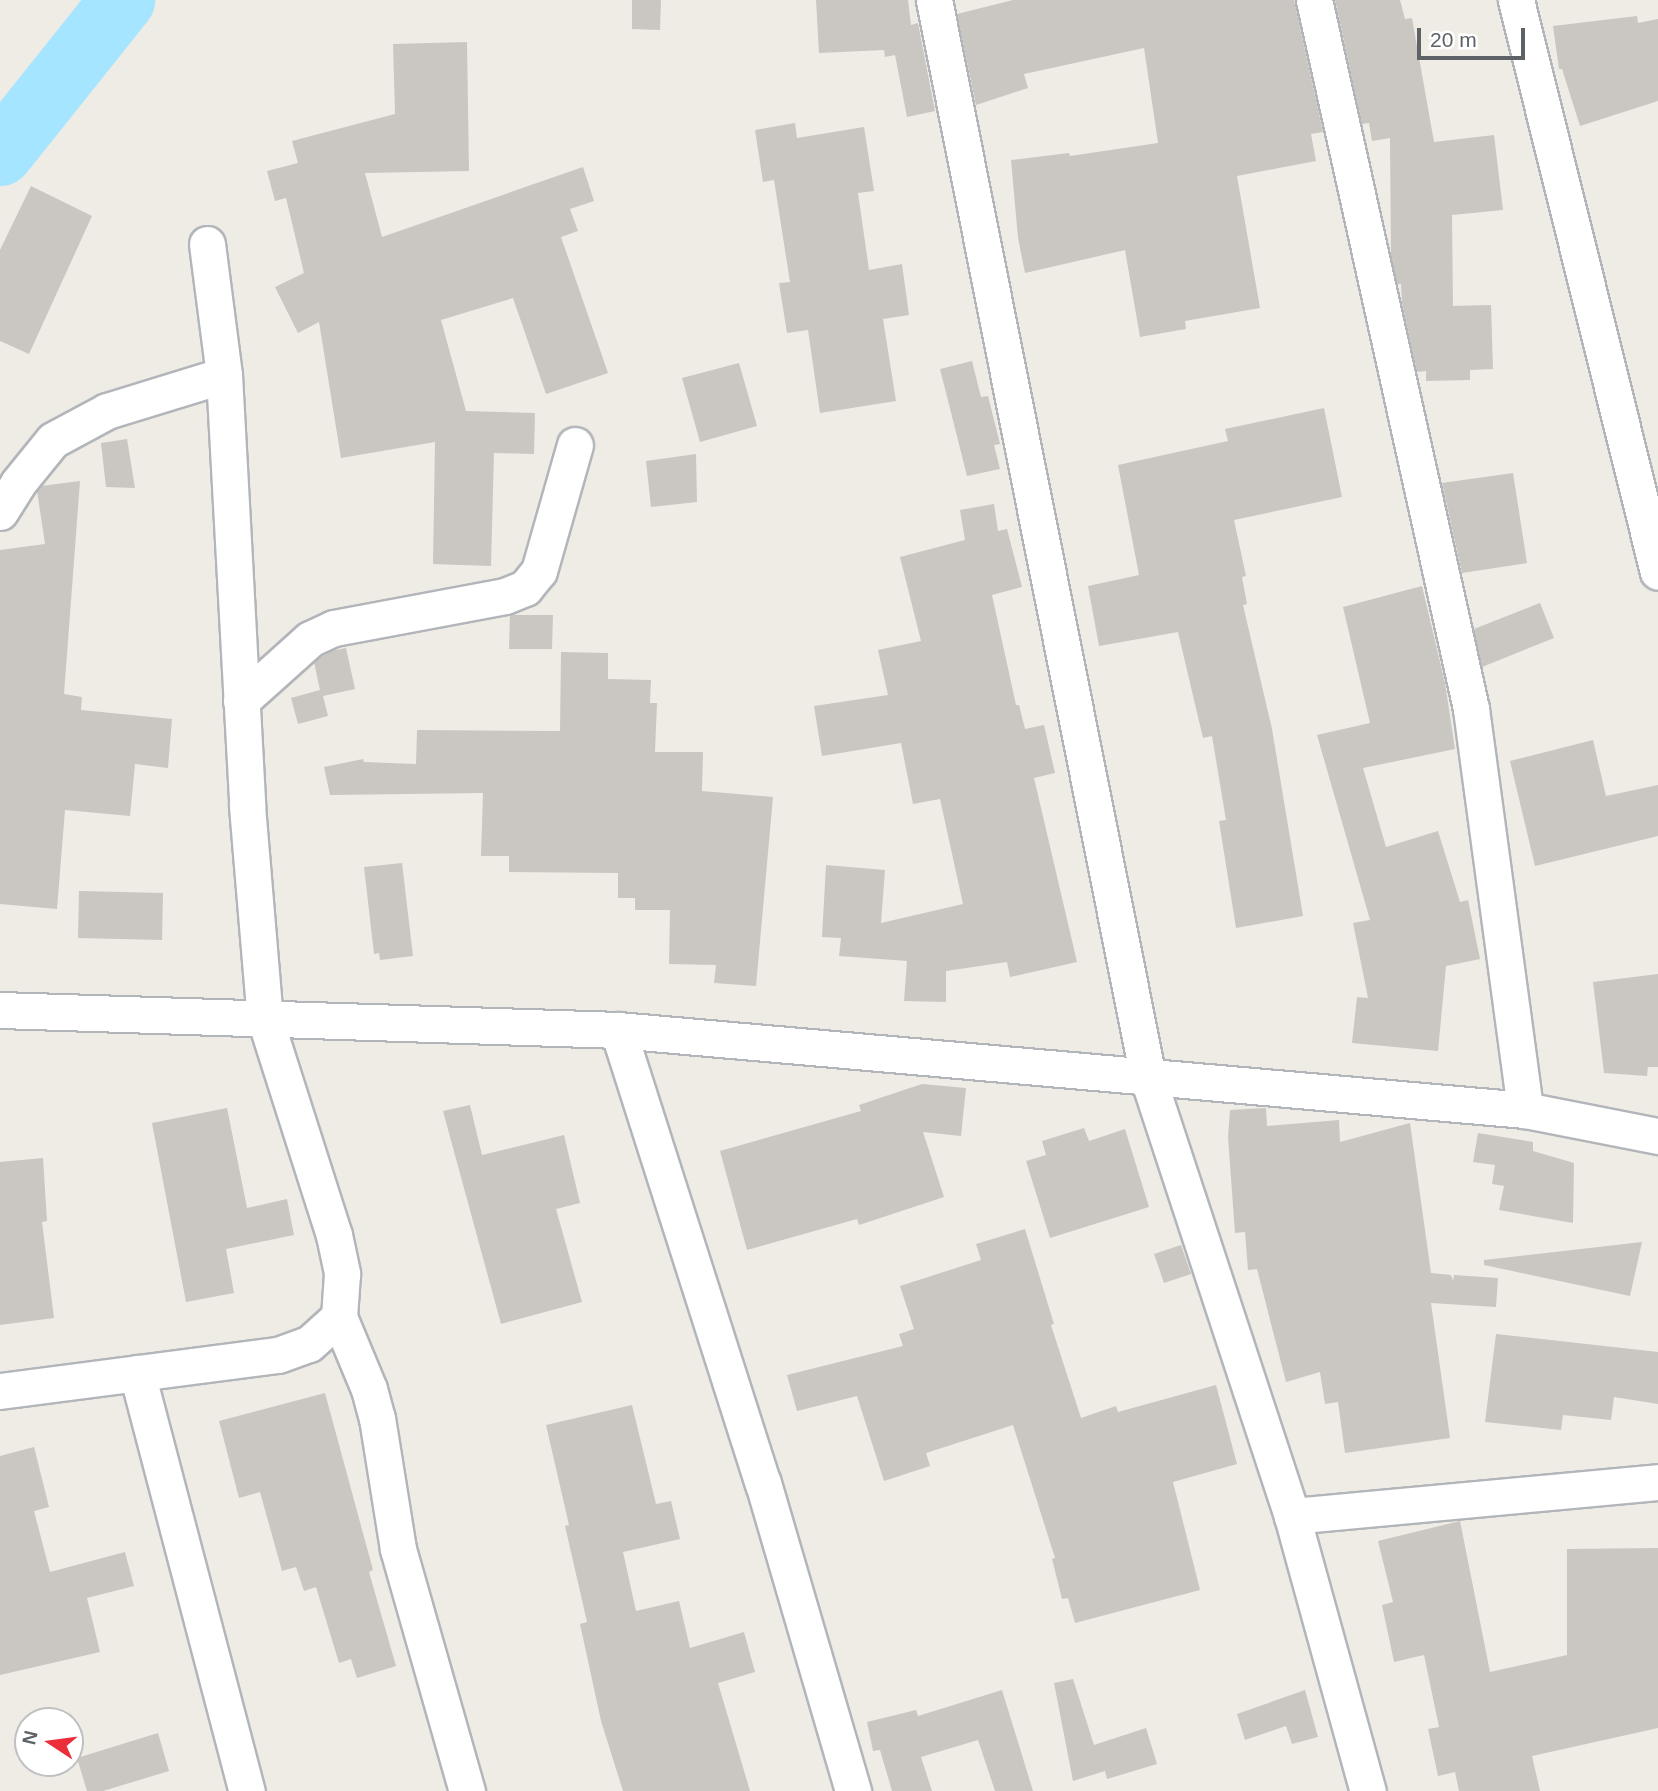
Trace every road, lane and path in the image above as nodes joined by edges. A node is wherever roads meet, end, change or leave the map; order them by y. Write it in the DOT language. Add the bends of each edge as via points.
graph roads {
  1 [pos="934,0"];
  2 [pos="1314,0"];
  3 [pos="1516,0"];
  4 [pos="206,244"];
  5 [pos="224,375"];
  6 [pos="575,445"];
  7 [pos="0,512"];
  8 [pos="1658,572"];
  9 [pos="241,701"];
  10 [pos="0,1010"];
  11 [pos="265,1018"];
  12 [pos="618,1030"];
  13 [pos="1149,1078"];
  14 [pos="1525,1110"];
  15 [pos="1658,1136"];
  16 [pos="339,1317"];
  17 [pos="137,1373"];
  18 [pos="0,1391"];
  19 [pos="1658,1482"];
  20 [pos="1292,1516"];
  21 [pos="247,1791"];
  22 [pos="467,1791"];
  23 [pos="853,1791"];
  24 [pos="1368,1791"];
  1 -- 13 [label="street"];
  2 -- 14 [label="street" via="1471,709"];
  3 -- 8 [label="street"];
  4 -- 5 [label="street"];
  5 -- 7 [label="street" via="107,411 53,440"];
  5 -- 9 [label="street"];
  6 -- 9 [label="street" via="539,571 525,588 505,596 334,628 310,639"];
  9 -- 11 [label="street"];
  10 -- 11 [label="street"];
  11 -- 12 [label="street"];
  11 -- 16 [label="street" via="334,1236 342,1274"];
  12 -- 13 [label="street"];
  12 -- 23 [label="street" via="763,1483"];
  13 -- 14 [label="street"];
  13 -- 20 [label="street"];
  14 -- 15 [label="street"];
  16 -- 17 [label="street" via="309,1344 278,1355"];
  16 -- 22 [label="street" via="377,1418 398,1549"];
  17 -- 18 [label="street"];
  17 -- 21 [label="street"];
  19 -- 20 [label="street"];
  20 -- 24 [label="street"];
}
